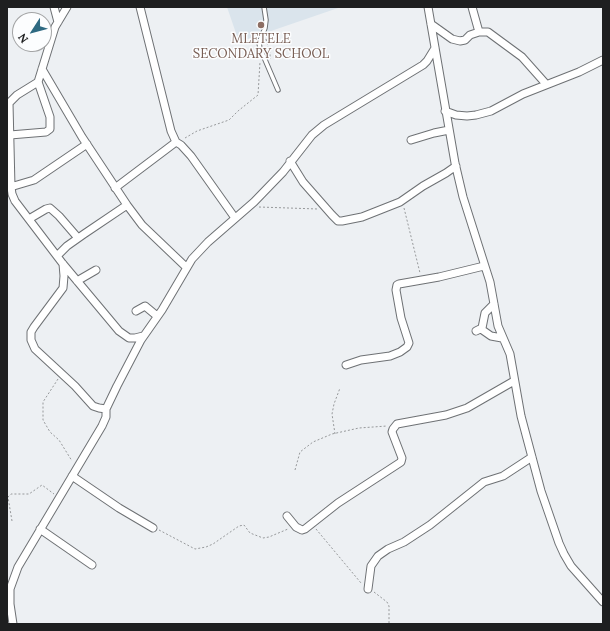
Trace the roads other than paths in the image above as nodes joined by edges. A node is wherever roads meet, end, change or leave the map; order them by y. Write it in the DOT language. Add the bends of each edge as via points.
graph roads {
  1 [pos="54,7"];
  2 [pos="67,7"];
  3 [pos="140,7"];
  4 [pos="264,7"];
  5 [pos="428,7"];
  6 [pos="472,7"];
  7 [pos="58,22"];
  8 [pos="431,24"];
  9 [pos="478,32"];
  10 [pos="435,48"];
  11 [pos="603,60"];
  12 [pos="42,69"];
  13 [pos="38,82"];
  14 [pos="546,84"];
  15 [pos="278,90"];
  16 [pos="9,100"];
  17 [pos="445,111"];
  18 [pos="449,130"];
  19 [pos="10,135"];
  20 [pos="412,140"];
  21 [pos="177,142"];
  22 [pos="87,144"];
  23 [pos="290,161"];
  24 [pos="456,166"];
  25 [pos="9,188"];
  26 [pos="115,188"];
  27 [pos="127,205"];
  28 [pos="235,218"];
  29 [pos="29,219"];
  30 [pos="78,238"];
  31 [pos="57,256"];
  32 [pos="63,264"];
  33 [pos="484,266"];
  34 [pos="186,267"];
  35 [pos="96,270"];
  36 [pos="77,281"];
  37 [pos="494,304"];
  38 [pos="136,311"];
  39 [pos="157,316"];
  40 [pos="143,336"];
  41 [pos="502,338"];
  42 [pos="346,365"];
  43 [pos="514,381"];
  44 [pos="106,409"];
  45 [pos="532,456"];
  46 [pos="72,476"];
  47 [pos="287,516"];
  48 [pos="153,528"];
  49 [pos="40,529"];
  50 [pos="92,566"];
  51 [pos="368,588"];
  52 [pos="603,602"];
  53 [pos="14,624"];
  1 -- 7 [label="street"];
  2 -- 7 [label="street"];
  3 -- 21 [label="street" via="171,131"];
  4 -- 15 [label="lane" via="266,20 259,40 261,51"];
  5 -- 8 [label="street"];
  6 -- 9 [label="street"];
  7 -- 12 [label="street"];
  8 -- 9 [label="street" via="452,39 460,41"];
  8 -- 10 [label="street"];
  9 -- 14 [label="street" via="488,32 509,47 530,65"];
  10 -- 17 [label="street"];
  10 -- 23 [label="street" via="423,65 324,125"];
  11 -- 14 [label="street"];
  12 -- 13 [label="street"];
  12 -- 22 [label="street"];
  13 -- 16 [label="street"];
  13 -- 19 [label="street" via="50,117 50,129 46,132"];
  14 -- 17 [label="street" via="491,111 476,115 456,115"];
  16 -- 19 [label="street"];
  17 -- 18 [label="street"];
  18 -- 20 [label="street"];
  18 -- 24 [label="street"];
  19 -- 25 [label="street"];
  21 -- 26 [label="street"];
  21 -- 28 [label="street" via="191,156"];
  22 -- 25 [label="street" via="34,180"];
  22 -- 26 [label="street"];
  23 -- 24 [label="street" via="303,182 338,221 374,212 403,200"];
  23 -- 28 [label="street" via="269,187"];
  24 -- 33 [label="street"];
  25 -- 29 [label="street" via="15,201"];
  26 -- 27 [label="street"];
  27 -- 30 [label="street"];
  27 -- 34 [label="street" via="142,225"];
  28 -- 34 [label="street" via="208,242"];
  29 -- 30 [label="street" via="50,208"];
  29 -- 31 [label="street"];
  30 -- 31 [label="street"];
  31 -- 32 [label="street"];
  32 -- 36 [label="street"];
  32 -- 44 [label="street" via="62,288 31,332 31,340 35,349 93,406"];
  33 -- 37 [label="street"];
  33 -- 42 [label="street" via="397,285 407,347 390,356"];
  34 -- 39 [label="street"];
  35 -- 36 [label="street"];
  36 -- 40 [label="street" via="119,331 129,338"];
  37 -- 41 [label="street"];
  37 -- 41 [label="street" via="485,313 479,330"];
  38 -- 39 [label="street" via="145,306"];
  39 -- 40 [label="street"];
  40 -- 44 [label="street"];
  41 -- 43 [label="street" via="510,354"];
  43 -- 45 [label="street"];
  43 -- 47 [label="street" via="467,408 400,422 394,426 392,432 402,458 401,462 302,530"];
  44 -- 46 [label="street" via="104,421"];
  45 -- 51 [label="street" via="503,476 484,482 423,529 378,556 371,566"];
  45 -- 52 [label="street" via="558,543 571,566"];
  46 -- 48 [label="street"];
  46 -- 49 [label="street"];
  49 -- 50 [label="street"];
  49 -- 53 [label="street" via="18,567 10,589"];
}
